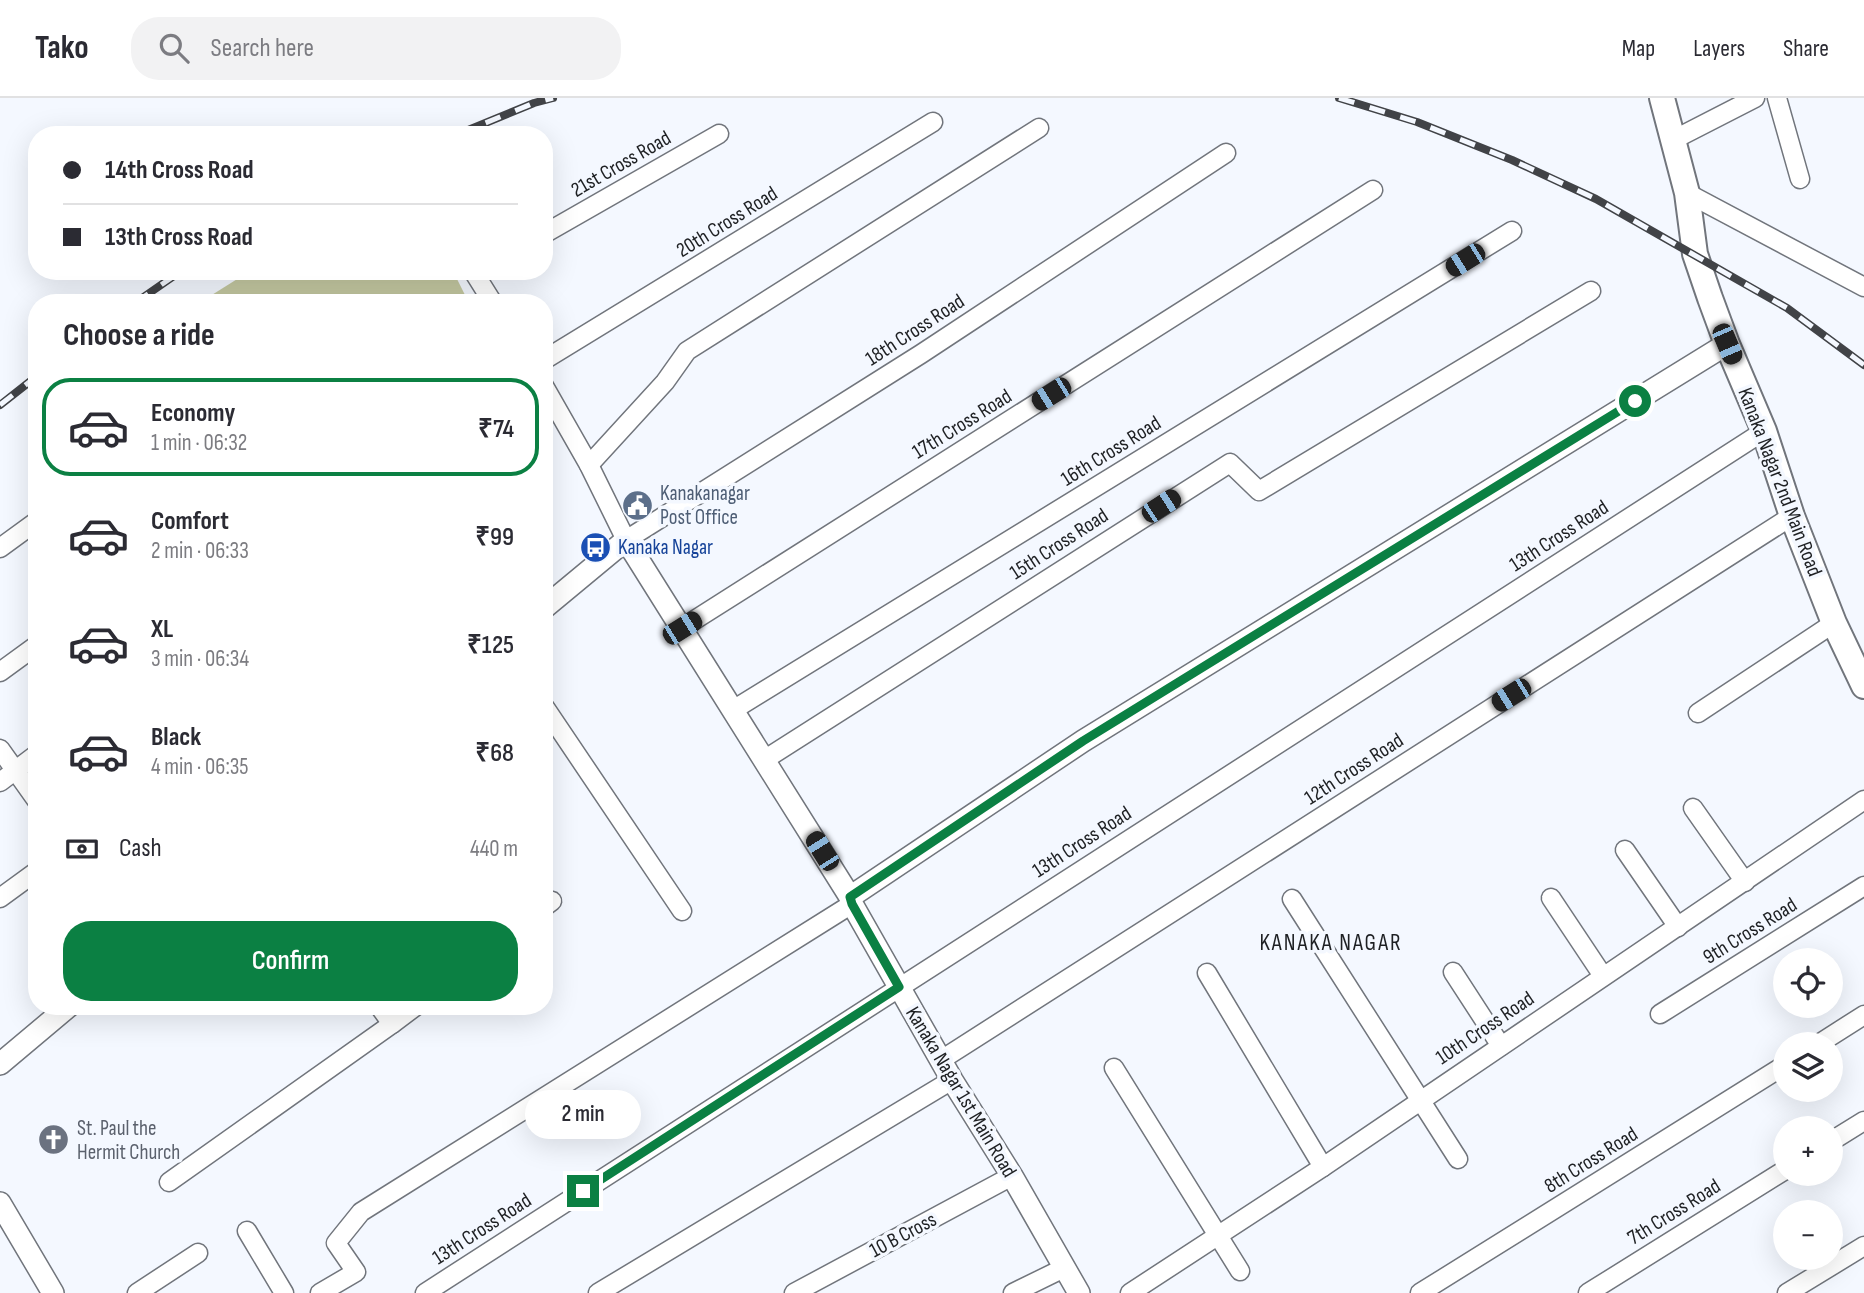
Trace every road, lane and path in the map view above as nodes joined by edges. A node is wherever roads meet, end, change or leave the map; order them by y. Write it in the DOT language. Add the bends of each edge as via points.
graph roads {
  1 [pos="1661,98"];
  2 [pos="1755,98"];
  3 [pos="1777,98"];
  4 [pos="933,122"];
  5 [pos="1039,128"];
  6 [pos="719,134"];
  7 [pos="1673,140"];
  8 [pos="1226,153"];
  9 [pos="1800,179"];
  10 [pos="1373,190"];
  11 [pos="1687,193"];
  12 [pos="553,229"];
  13 [pos="1512,231"];
  14 [pos="1864,287"];
  15 [pos="1591,291"];
  16 [pos="1727,344"];
  17 [pos="553,354"];
  18 [pos="553,408"];
  19 [pos="1764,431"];
  20 [pos="589,465"];
  21 [pos="1793,516"];
  22 [pos="28,528"];
  23 [pos="626,540"];
  24 [pos="0,548"];
  25 [pos="553,601"];
  26 [pos="1834,623"];
  27 [pos="682,628"];
  28 [pos="28,652"];
  29 [pos="0,672"];
  30 [pos="1864,686"];
  31 [pos="733,710"];
  32 [pos="1698,713"];
  33 [pos="553,719"];
  34 [pos="0,749"];
  35 [pos="764,760"];
  36 [pos="28,761"];
  37 [pos="15,770"];
  38 [pos="0,782"];
  39 [pos="28,788"];
  40 [pos="1864,800"];
  41 [pos="1693,808"];
  42 [pos="1625,850"];
  43 [pos="28,878"];
  44 [pos="1745,882"];
  45 [pos="1864,886"];
  46 [pos="0,898"];
  47 [pos="1551,898"];
  48 [pos="1292,899"];
  49 [pos="851,900"];
  50 [pos="682,911"];
  51 [pos="1678,928"];
  52 [pos="1453,972"];
  53 [pos="1207,973"];
  54 [pos="1603,976"];
  55 [pos="899,987"];
  56 [pos="1660,1014"];
  57 [pos="58,1015"];
  58 [pos="386,1015"];
  59 [pos="404,1015"];
  60 [pos="1864,1016"];
  61 [pos="393,1024"];
  62 [pos="1838,1032"];
  63 [pos="1501,1046"];
  64 [pos="941,1060"];
  65 [pos="0,1064"];
  66 [pos="1114,1068"];
  67 [pos="1773,1072"];
  68 [pos="952,1080"];
  69 [pos="1420,1099"];
  70 [pos="1864,1121"];
  71 [pos="1843,1134"];
  72 [pos="1458,1159"];
  73 [pos="1323,1167"];
  74 [pos="1012,1176"];
  75 [pos="1773,1177"];
  76 [pos="169,1182"];
  77 [pos="2,1211"];
  78 [pos="247,1231"];
  79 [pos="1216,1236"];
  80 [pos="1864,1247"];
  81 [pos="198,1253"];
  82 [pos="1064,1268"];
  83 [pos="1240,1271"];
  84 [pos="53,1293"];
  85 [pos="136,1293"];
  86 [pos="284,1293"];
  87 [pos="320,1293"];
  88 [pos="425,1293"];
  89 [pos="598,1293"];
  90 [pos="794,1293"];
  91 [pos="1013,1293"];
  92 [pos="1079,1293"];
  93 [pos="1130,1293"];
  94 [pos="1420,1293"];
  95 [pos="1588,1293"];
  96 [pos="1787,1293"];
  1 -- 7 [label="main road, Kanaka Nagar 2nd Main Road"];
  2 -- 7 [label="street"];
  3 -- 9 [label="street"];
  4 -- 17 [label="street, 20th Cross Road"];
  5 -- 20 [label="street" via="687,351 665,382"];
  6 -- 12 [label="street, 21st Cross Road"];
  7 -- 11 [label="main road, Kanaka Nagar 2nd Main Road"];
  8 -- 23 [label="street, 18th Cross Road" via="921,354"];
  10 -- 27 [label="street, 17th Cross Road"];
  11 -- 14 [label="street"];
  11 -- 16 [label="main road, Kanaka Nagar 2nd Main Road" via="1695,254"];
  13 -- 31 [label="street, 16th Cross Road"];
  15 -- 35 [label="street, 15th Cross Road" via="1259,491 1230,463"];
  16 -- 19 [label="main road, Kanaka Nagar 2nd Main Road"];
  16 -- 49 [label="street" via="1083,741"];
  18 -- 20 [label="street, Kanaka Nagar 1st Main Road"];
  19 -- 21 [label="main road, Kanaka Nagar 2nd Main Road"];
  19 -- 55 [label="street, 13th Cross Road"];
  20 -- 23 [label="street, Kanaka Nagar 1st Main Road"];
  21 -- 26 [label="main road, Kanaka Nagar 2nd Main Road"];
  21 -- 64 [label="street, 12th Cross Road"];
  22 -- 24 [label="street"];
  23 -- 25 [label="street"];
  23 -- 27 [label="street, Kanaka Nagar 1st Main Road"];
  26 -- 30 [label="main road, Kanaka Nagar 2nd Main Road"];
  26 -- 32 [label="street"];
  27 -- 31 [label="street, Kanaka Nagar 1st Main Road"];
  28 -- 29 [label="street"];
  31 -- 35 [label="street, Kanaka Nagar 1st Main Road"];
  33 -- 50 [label="street"];
  34 -- 37 [label="street"];
  35 -- 49 [label="street, Kanaka Nagar 1st Main Road"];
  36 -- 37 [label="street"];
  37 -- 38 [label="street"];
  37 -- 39 [label="street"];
  40 -- 44 [label="street, 10th Cross Road"];
  41 -- 44 [label="street"];
  42 -- 51 [label="street"];
  43 -- 46 [label="street"];
  44 -- 51 [label="street, 10th Cross Road"];
  45 -- 56 [label="street, 9th Cross Road"];
  47 -- 54 [label="street"];
  48 -- 69 [label="street"];
  49 -- 55 [label="street, Kanaka Nagar 1st Main Road"];
  49 -- 87 [label="street" via="361,1212 336,1243 356,1272"];
  51 -- 54 [label="street, 10th Cross Road"];
  52 -- 63 [label="street"];
  53 -- 73 [label="street"];
  54 -- 63 [label="street, 10th Cross Road"];
  55 -- 64 [label="street, Kanaka Nagar 1st Main Road"];
  55 -- 88 [label="street, 13th Cross Road"];
  57 -- 65 [label="street"];
  58 -- 61 [label="street"];
  59 -- 61 [label="street"];
  60 -- 62 [label="street"];
  61 -- 76 [label="street"];
  63 -- 69 [label="street, 10th Cross Road"];
  64 -- 68 [label="street, Kanaka Nagar 1st Main Road"];
  66 -- 79 [label="street"];
  67 -- 94 [label="street, 8th Cross Road"];
  68 -- 74 [label="street, Kanaka Nagar 1st Main Road"];
  68 -- 89 [label="street"];
  69 -- 72 [label="street"];
  69 -- 73 [label="street, 10th Cross Road"];
  70 -- 71 [label="street"];
  73 -- 79 [label="street, 10th Cross Road"];
  74 -- 82 [label="street, Kanaka Nagar 1st Main Road"];
  74 -- 90 [label="street, 10 B Cross"];
  75 -- 95 [label="street, 7th Cross Road"];
  77 -- 84 [label="street"];
  78 -- 86 [label="street"];
  79 -- 83 [label="street"];
  79 -- 93 [label="street, 10th Cross Road"];
  80 -- 96 [label="street"];
  81 -- 85 [label="street"];
  82 -- 91 [label="street"];
  82 -- 92 [label="street, Kanaka Nagar 1st Main Road"];
}
